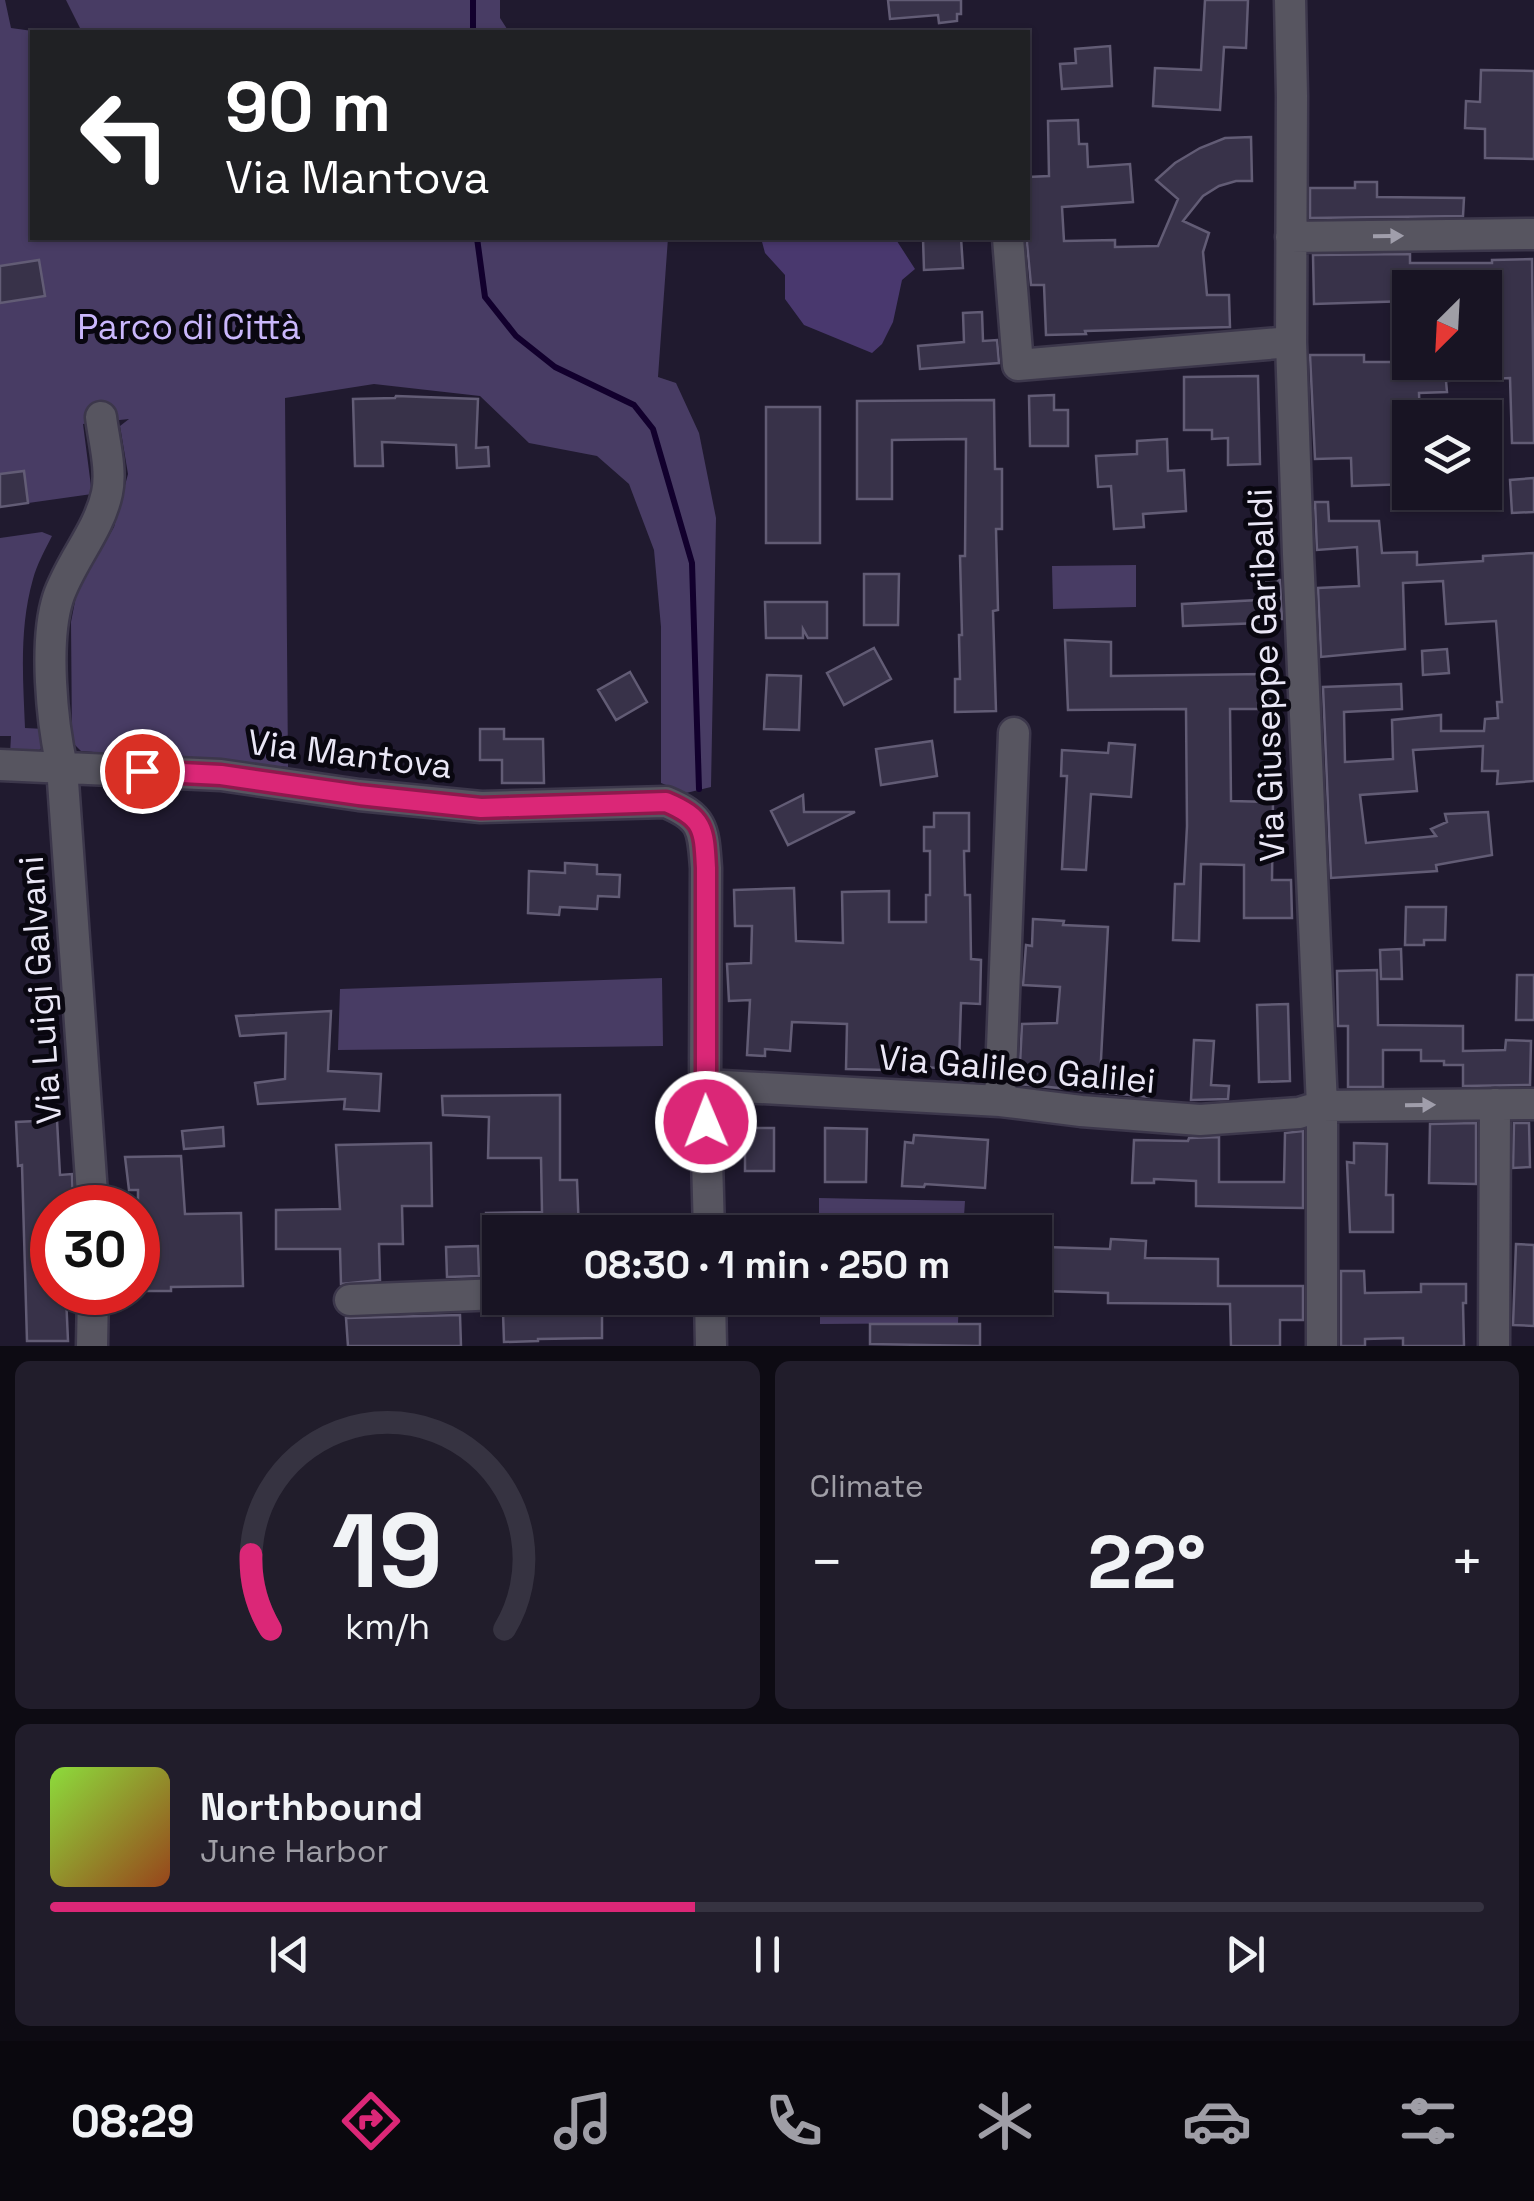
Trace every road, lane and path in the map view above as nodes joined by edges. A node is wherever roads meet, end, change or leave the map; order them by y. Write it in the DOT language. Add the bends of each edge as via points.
graph roads {
  1 [pos="1290,0"];
  2 [pos="1534,234"];
  3 [pos="1291,237"];
  4 [pos="1008,240"];
  5 [pos="1291,342"];
  6 [pos="102,417"];
  7 [pos="1014,733"];
  8 [pos="0,765"];
  9 [pos="62,767"];
  10 [pos="705,1085"];
  11 [pos="1000,1101"];
  12 [pos="1495,1104"];
  13 [pos="1534,1104"];
  14 [pos="1322,1106"];
  15 [pos="91,1185"];
  16 [pos="709,1215"];
  17 [pos="482,1295"];
  18 [pos="350,1300"];
  19 [pos="92,1315"];
  20 [pos="710,1315"];
  21 [pos="92,1346"];
  22 [pos="711,1346"];
  23 [pos="1322,1346"];
  24 [pos="1494,1346"];
  1 -- 3 [label="street, Via Giuseppe Garibaldi"];
  3 -- 2 [label="street, one-way"];
  3 -- 5 [label="street, Via Giuseppe Garibaldi"];
  4 -- 5 [label="street" via="1018,365"];
  5 -- 14 [label="street, Via Giuseppe Garibaldi"];
  6 -- 9 [label="street, Via Luigi Galvani" via="108,492 58,598 52,635"];
  7 -- 11 [label="street"];
  8 -- 9 [label="street, Via Mantova"];
  9 -- 10 [label="street, Via Mantova" via="221,775 481,808 666,802 689,811 704,832"];
  9 -- 15 [label="street, Via Luigi Galvani"];
  10 -- 11 [label="street, Via Galileo Galilei"];
  10 -- 16 [label="street"];
  11 -- 14 [label="street, Via Galileo Galilei" via="1200,1120"];
  12 -- 13 [label="street, Via Galileo Galilei"];
  14 -- 12 [label="street, Via Galileo Galilei, one-way"];
  12 -- 24 [label="street"];
  14 -- 23 [label="street, Via Giuseppe Garibaldi"];
  17 -- 18 [label="street"];
  19 -- 21 [label="street"];
  20 -- 22 [label="street"];
}
